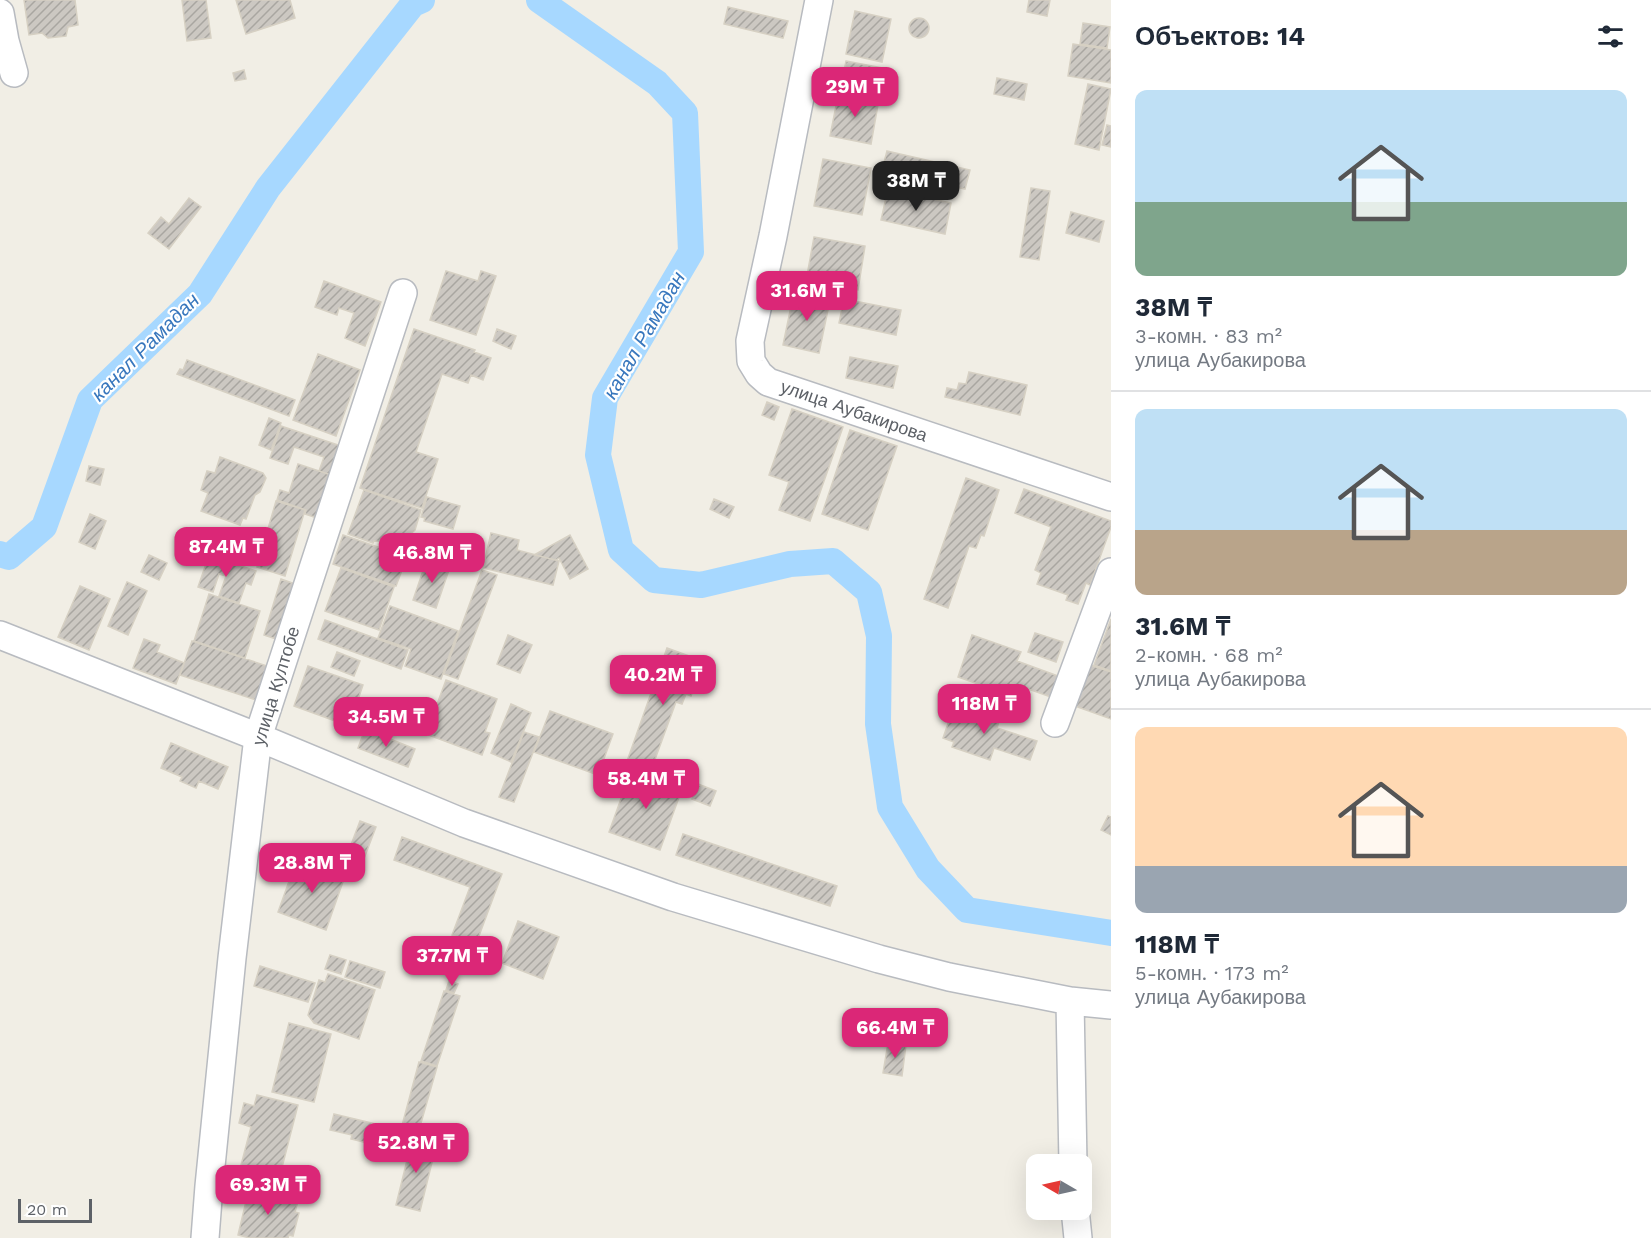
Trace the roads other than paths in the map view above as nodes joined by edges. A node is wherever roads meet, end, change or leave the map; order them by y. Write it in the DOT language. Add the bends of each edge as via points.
graph roads {
  1 [pos="819,0"];
  2 [pos="0,13"];
  3 [pos="14,73"];
  4 [pos="403,293"];
  5 [pos="1111,497"];
  6 [pos="1111,572"];
  7 [pos="0,634"];
  8 [pos="1055,723"];
  9 [pos="258,737"];
  10 [pos="1070,1001"];
  11 [pos="1111,1005"];
  12 [pos="1073,1154"];
  13 [pos="1076,1220"];
  14 [pos="205,1238"];
  15 [pos="1077,1238"];
  1 -- 5 [label="street, улица Аубакирова" via="750,341 751,361 768,382"];
  2 -- 3 [label="street"];
  4 -- 9 [label="street, улица Култобе"];
  6 -- 8 [label="street"];
  7 -- 9 [label="street"];
  9 -- 10 [label="street" via="464,823 673,897 879,959"];
  9 -- 14 [label="street, улица Култобе"];
  10 -- 11 [label="street"];
  10 -- 12 [label="street"];
  13 -- 15 [label="street"];
}
